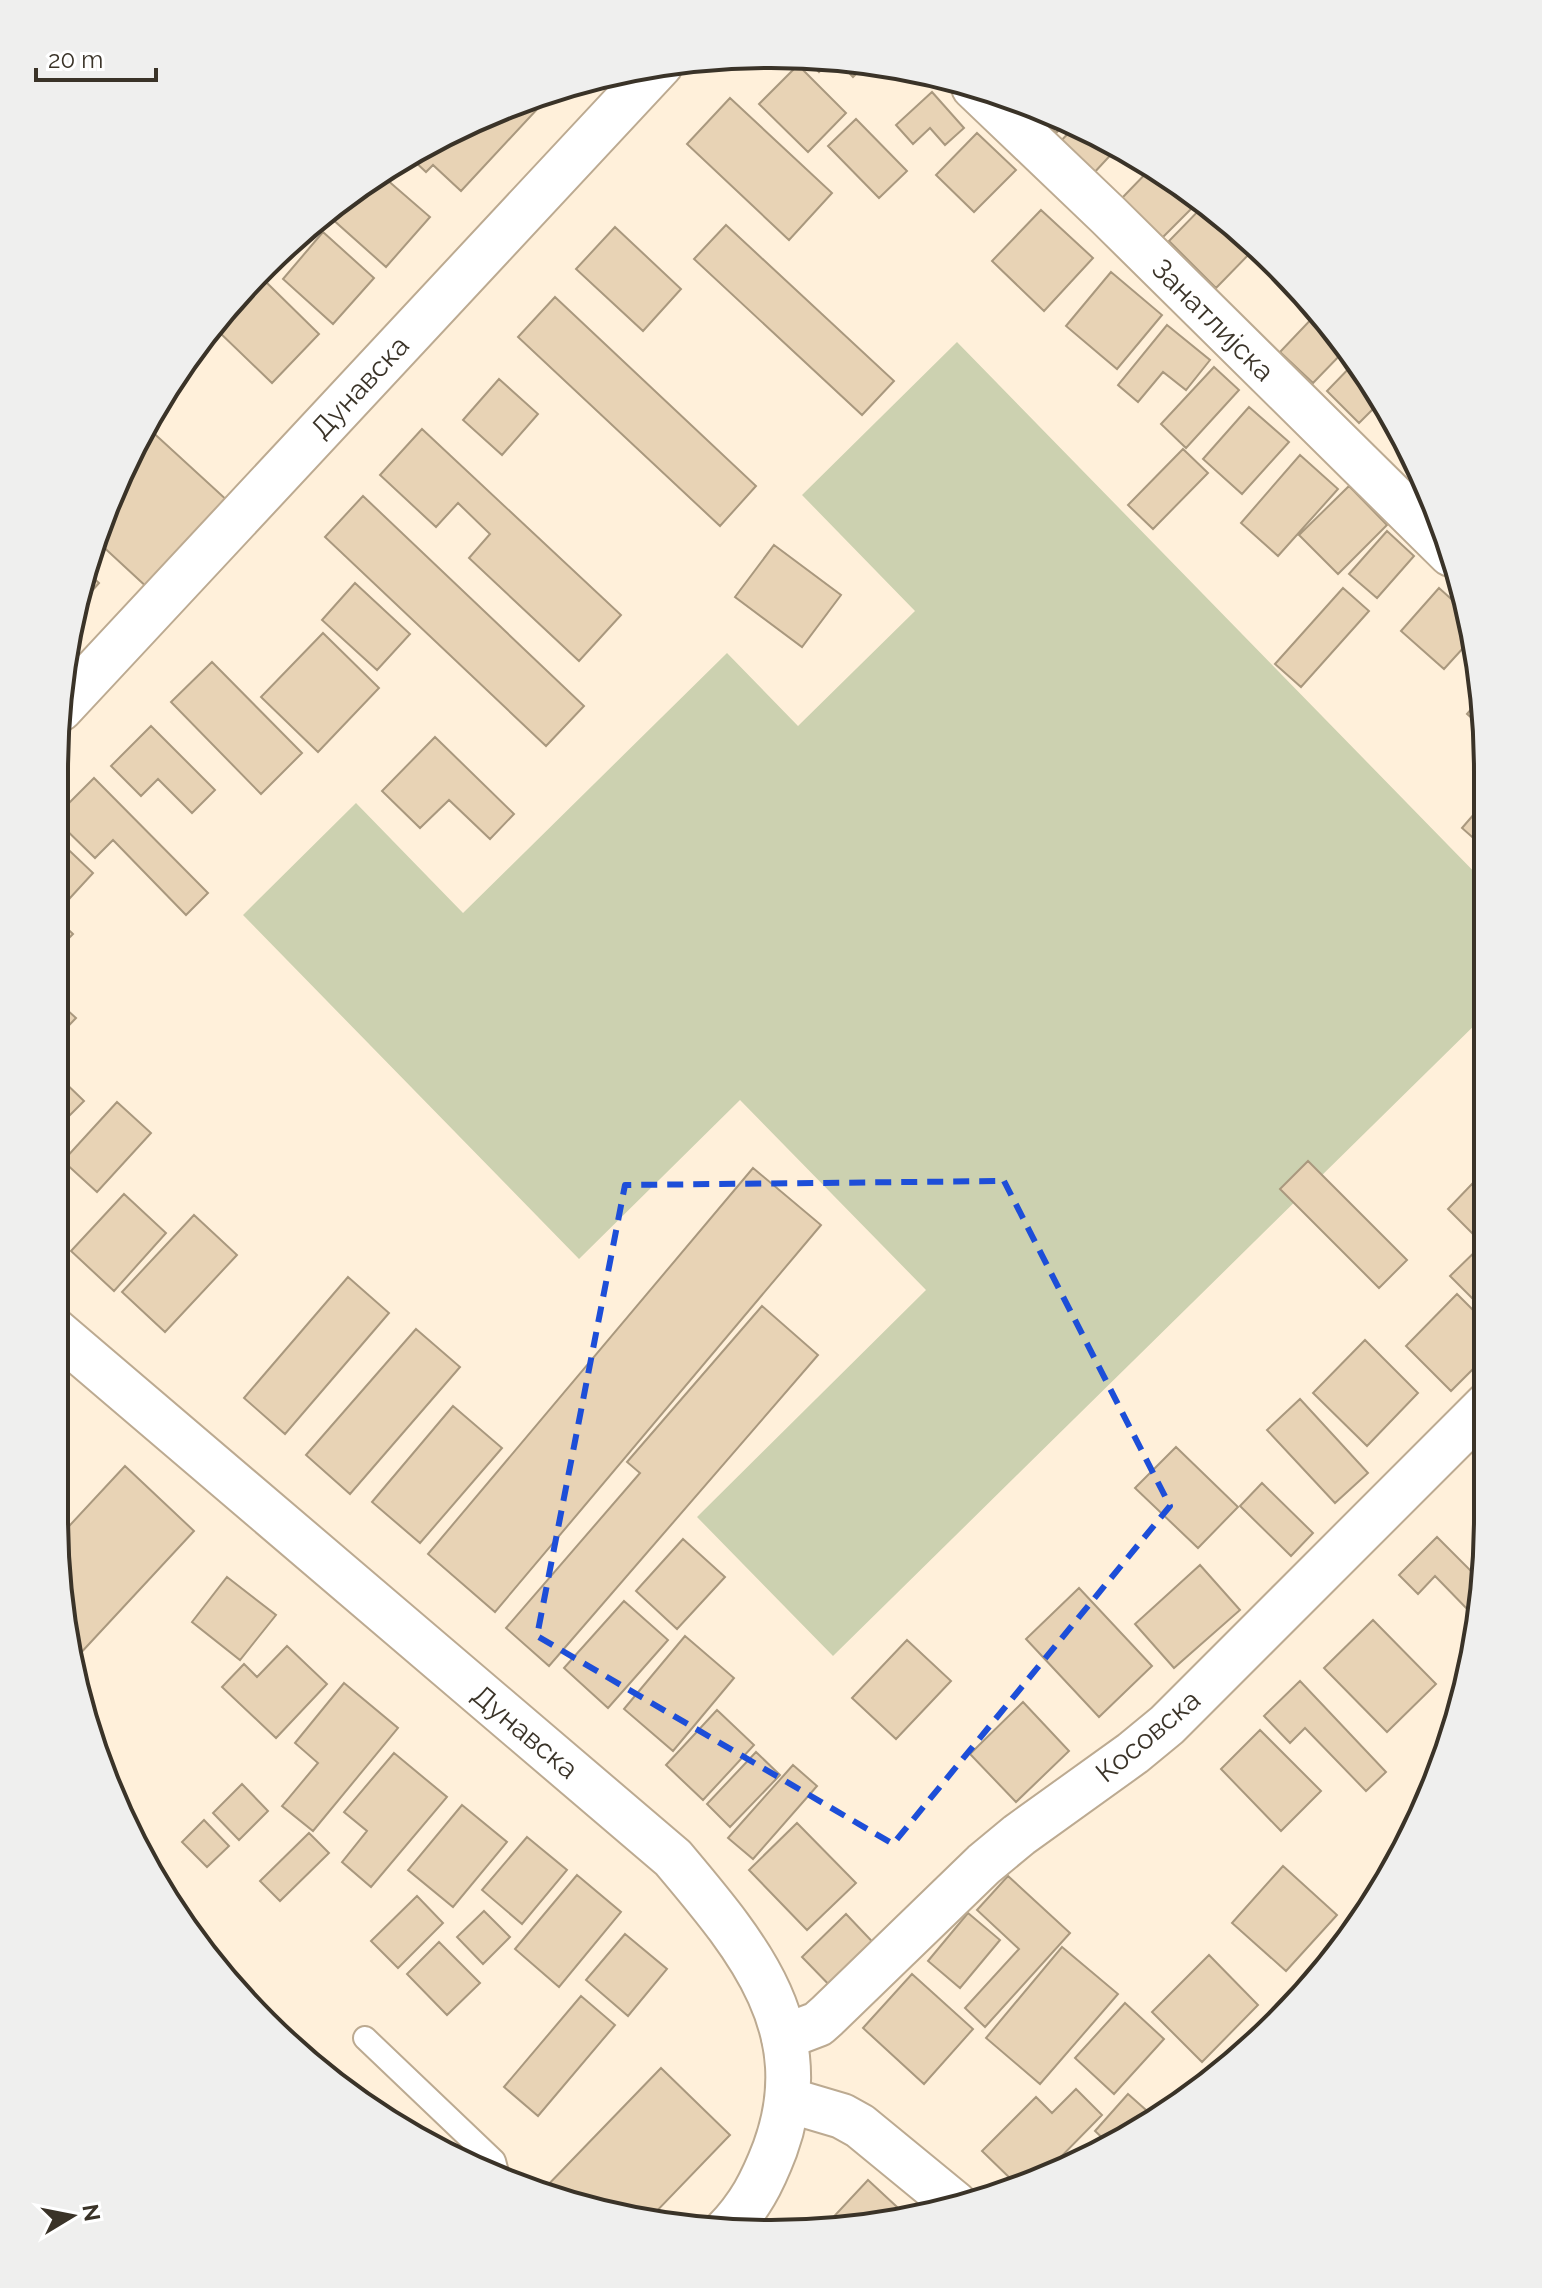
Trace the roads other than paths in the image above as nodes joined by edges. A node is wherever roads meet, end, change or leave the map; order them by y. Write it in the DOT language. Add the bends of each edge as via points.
graph roads {
  1 [pos="646,80"];
  2 [pos="991,103"];
  3 [pos="1434,537"];
  4 [pos="73,696"];
  5 [pos="68,1342"];
  6 [pos="1474,1418"];
  7 [pos="784,2037"];
  8 [pos="365,2038"];
  9 [pos="788,2100"];
  10 [pos="494,2163"];
  11 [pos="947,2197"];
  12 [pos="738,2219"];
  1 -- 4 [label="main road, Дунавска"];
  2 -- 3 [label="main road, Занатлијска"];
  5 -- 7 [label="main road, Дунавска" via="673,1858 728,1924 758,1972"];
  6 -- 7 [label="main road, Косовска" via="1167,1725 984,1864 818,2024"];
  7 -- 9 [label="main road, Дунавска"];
  8 -- 10 [label="lane"];
  9 -- 11 [label="main road" via="860,2126"];
  9 -- 12 [label="main road, Дунавска" via="765,2174"];
}
